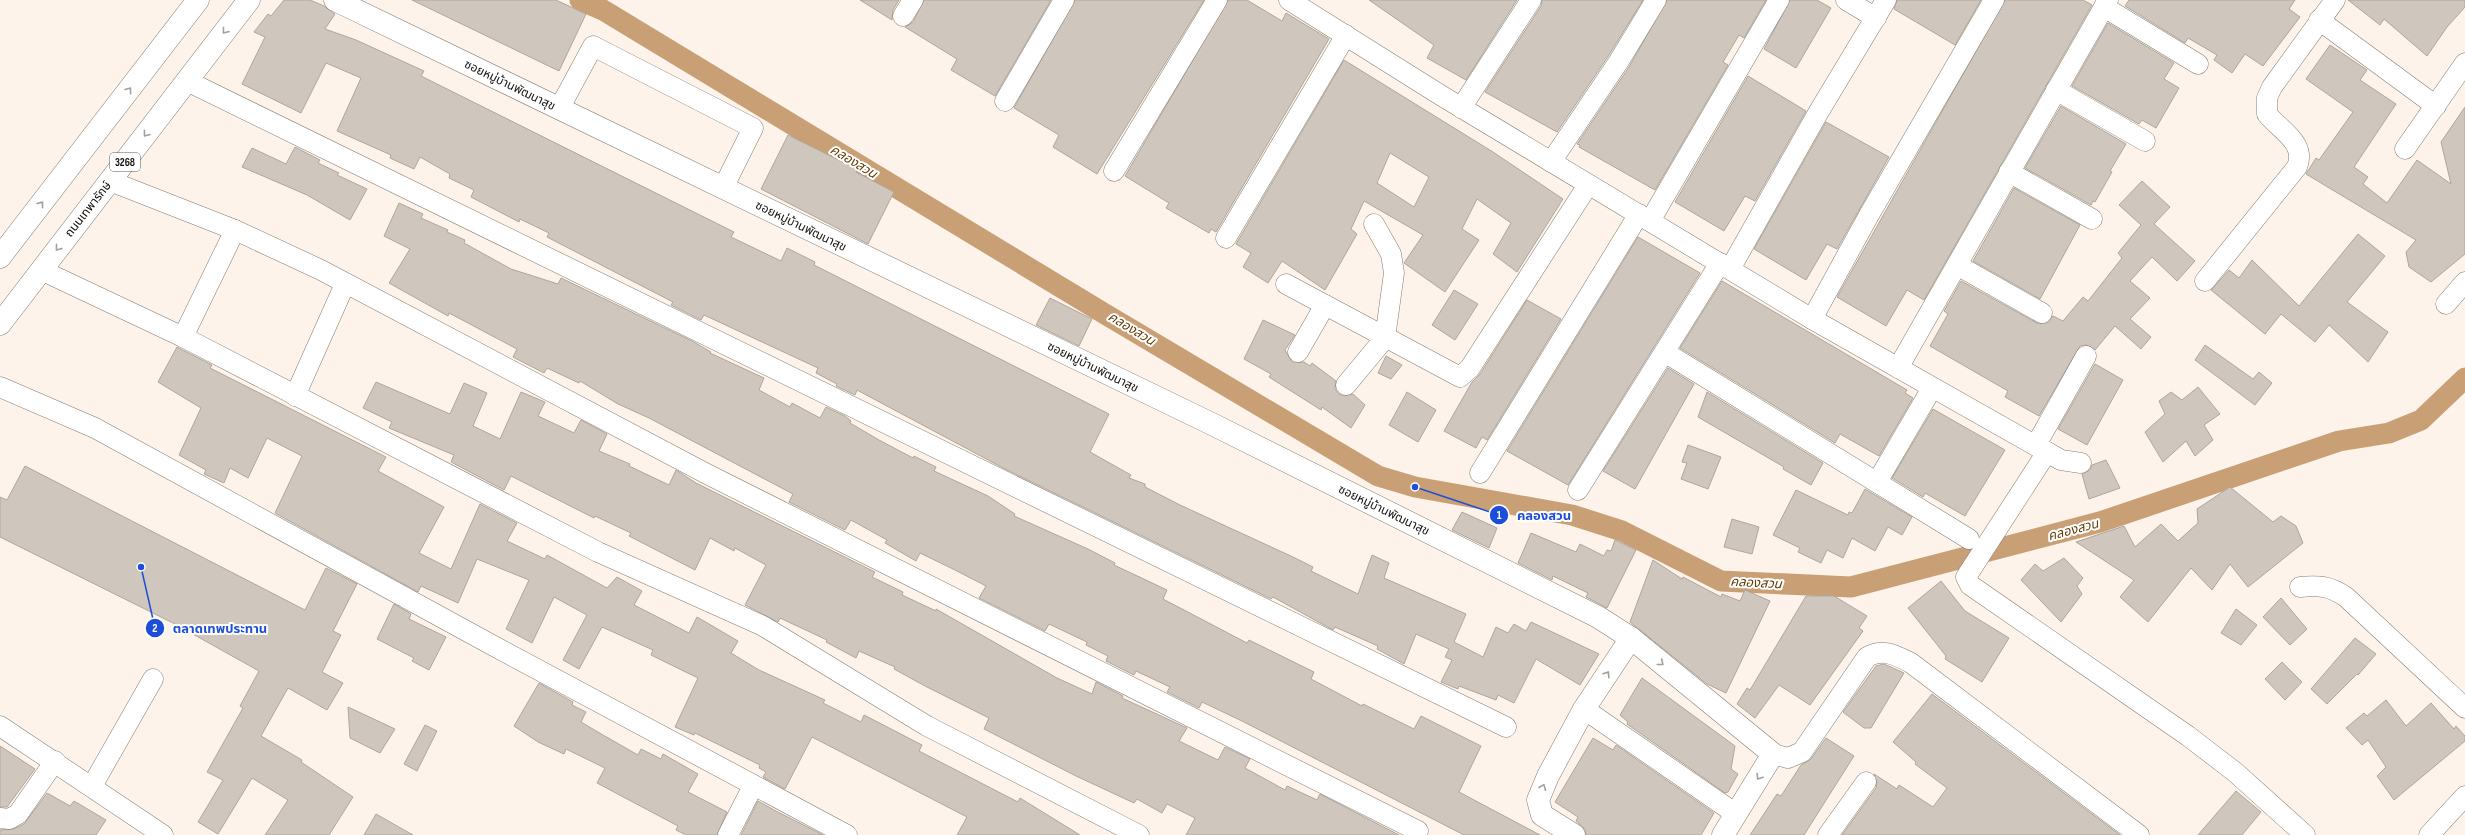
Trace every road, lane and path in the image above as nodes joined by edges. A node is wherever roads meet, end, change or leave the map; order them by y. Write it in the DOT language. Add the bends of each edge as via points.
graph roads {
  1 [pos="198,0"];
  2 [pos="249,0"];
  3 [pos="335,0"];
  4 [pos="1064,0"];
  5 [pos="1217,0"];
  6 [pos="1290,0"];
  7 [pos="1531,0"];
  8 [pos="1656,0"];
  9 [pos="1779,0"];
  10 [pos="1846,0"];
  11 [pos="1886,0"];
  12 [pos="1994,0"];
  13 [pos="2334,0"];
  14 [pos="2106,4"];
  15 [pos="1876,18"];
  16 [pos="2319,20"];
  17 [pos="1346,35"];
  18 [pos="2465,63"];
  19 [pos="2198,64"];
  20 [pos="186,81"];
  21 [pos="2056,90"];
  22 [pos="1005,101"];
  23 [pos="2436,106"];
  24 [pos="1461,108"];
  25 [pos="559,109"];
  26 [pos="2145,141"];
  27 [pos="2405,149"];
  28 [pos="1551,162"];
  29 [pos="1114,171"];
  30 [pos="2009,172"];
  31 [pos="110,181"];
  32 [pos="1588,185"];
  33 [pos="723,188"];
  34 [pos="1644,218"];
  35 [pos="2092,219"];
  36 [pos="1374,224"];
  37 [pos="235,230"];
  38 [pos="1226,238"];
  39 [pos="0,257"];
  40 [pos="1958,264"];
  41 [pos="1725,266"];
  42 [pos="41,270"];
  43 [pos="2205,281"];
  44 [pos="2465,282"];
  45 [pos="345,284"];
  46 [pos="1286,284"];
  47 [pos="2446,304"];
  48 [pos="1325,305"];
  49 [pos="2042,313"];
  50 [pos="1812,319"];
  51 [pos="0,324"];
  52 [pos="183,336"];
  53 [pos="1386,338"];
  54 [pos="1298,352"];
  55 [pos="1666,353"];
  56 [pos="2086,356"];
  57 [pos="1898,368"];
  58 [pos="1346,385"];
  59 [pos="0,386"];
  60 [pos="1932,388"];
  61 [pos="295,396"];
  62 [pos="2042,448"];
  63 [pos="2081,463"];
  64 [pos="1480,473"];
  65 [pos="1877,482"];
  66 [pos="1578,490"];
  67 [pos="1969,539"];
  68 [pos="2300,587"];
  69 [pos="1631,638"];
  70 [pos="154,679"];
  71 [pos="2465,708"];
  72 [pos="1584,709"];
  73 [pos="0,726"];
  74 [pos="1506,726"];
  75 [pos="1773,754"];
  76 [pos="55,762"];
  77 [pos="1866,782"];
  78 [pos="92,786"];
  79 [pos="753,786"];
  80 [pos="2465,796"];
  81 [pos="1736,814"];
  82 [pos="0,818"];
  83 [pos="1419,834"];
  84 [pos="163,835"];
  85 [pos="728,835"];
  86 [pos="847,835"];
  87 [pos="1138,835"];
  88 [pos="1574,835"];
  89 [pos="1723,835"];
  90 [pos="1828,835"];
  91 [pos="2139,835"];
  92 [pos="2305,835"];
  93 [pos="2429,835"];
  39 -- 1 [label="street, one-way"];
  2 -- 20 [label="street, ถนนเทพารักษ์ / 3268, one-way"];
  3 -- 25 [label="street, ซอยหมู่บ้านพัฒนาสุข"];
  4 -- 22 [label="street"];
  5 -- 29 [label="street"];
  6 -- 17 [label="street"];
  7 -- 24 [label="street"];
  8 -- 28 [label="street" via="1619,61"];
  9 -- 34 [label="street"];
  10 -- 15 [label="street"];
  11 -- 15 [label="street"];
  12 -- 50 [label="street" via="1869,215"];
  13 -- 16 [label="street"];
  14 -- 19 [label="street"];
  14 -- 21 [label="street"];
  15 -- 41 [label="street"];
  16 -- 23 [label="street"];
  16 -- 43 [label="street" via="2272,87 2265,106 2272,121 2298,148 2300,160 2297,167"];
  17 -- 24 [label="street"];
  17 -- 38 [label="street"];
  18 -- 23 [label="street"];
  20 -- 31 [label="street, ถนนเทพารักษ์ / 3268, one-way"];
  20 -- 74 [label="street"];
  21 -- 26 [label="street"];
  21 -- 30 [label="street"];
  23 -- 27 [label="street"];
  24 -- 28 [label="street"];
  25 -- 33 [label="street, ซอยหมู่บ้านพัฒนาสุข"];
  25 -- 33 [label="street" via="593,46 753,128"];
  28 -- 32 [label="street"];
  30 -- 35 [label="street"];
  30 -- 40 [label="street"];
  31 -- 37 [label="street"];
  31 -- 42 [label="street, ถนนเทพารักษ์ / 3268, one-way"];
  32 -- 34 [label="street"];
  32 -- 53 [label="street" via="1464,375 1456,376"];
  33 -- 69 [label="street, ซอยหมู่บ้านพัฒนาสุข" via="1219,428 1567,601"];
  34 -- 41 [label="street"];
  34 -- 64 [label="street"];
  36 -- 53 [label="street" via="1391,254 1394,273"];
  37 -- 45 [label="street"];
  37 -- 52 [label="street"];
  40 -- 49 [label="street"];
  40 -- 57 [label="street"];
  41 -- 50 [label="street"];
  41 -- 55 [label="street"];
  42 -- 51 [label="street, ถนนเทพารักษ์ / 3268"];
  42 -- 52 [label="street"];
  44 -- 47 [label="street"];
  45 -- 61 [label="street"];
  45 -- 83 [label="street" via="714,477"];
  46 -- 48 [label="street"];
  48 -- 53 [label="street"];
  48 -- 54 [label="street"];
  50 -- 57 [label="street"];
  52 -- 61 [label="street"];
  53 -- 58 [label="street"];
  55 -- 65 [label="street"];
  55 -- 66 [label="street"];
  56 -- 62 [label="street"];
  57 -- 60 [label="street"];
  59 -- 79 [label="street" via="95,428"];
  60 -- 62 [label="street"];
  60 -- 65 [label="street"];
  61 -- 87 [label="street" via="598,552 763,626 927,726"];
  62 -- 63 [label="street" via="2067,462"];
  62 -- 92 [label="street" via="2001,523 1966,577 1970,585 2188,736 2235,772"];
  65 -- 67 [label="street"];
  68 -- 71 [label="street" via="2321,585 2334,589 2346,597"];
  72 -- 69 [label="street, one-way"];
  69 -- 75 [label="street, ซอยหมู่บ้านพัฒนาสุข, one-way"];
  70 -- 78 [label="street"];
  72 -- 81 [label="street"];
  88 -- 72 [label="street, one-way" via="1542,815 1538,800"];
  73 -- 76 [label="street"];
  75 -- 81 [label="street, one-way"];
  75 -- 91 [label="street" via="1788,758 1802,752 1867,657 1875,652 1886,652 1918,668"];
  76 -- 78 [label="street"];
  76 -- 82 [label="street" via="18,814 9,819"];
  77 -- 90 [label="street"];
  78 -- 84 [label="street"];
  79 -- 85 [label="street"];
  79 -- 86 [label="street"];
  80 -- 93 [label="street"];
  81 -- 89 [label="street"];
}
